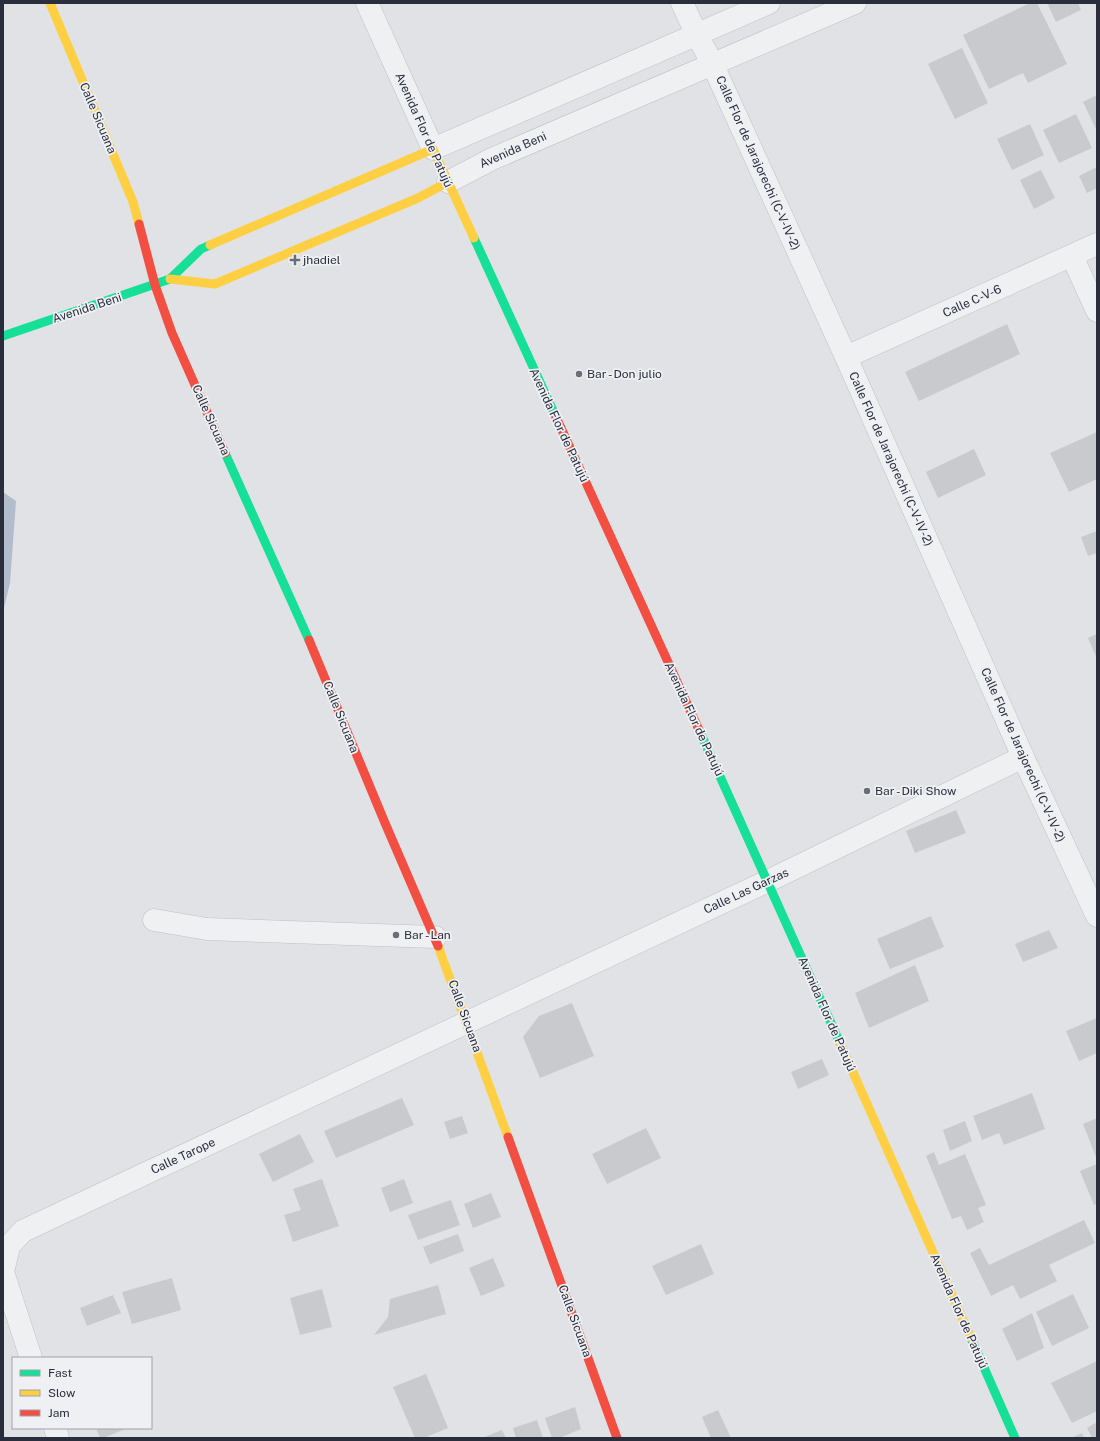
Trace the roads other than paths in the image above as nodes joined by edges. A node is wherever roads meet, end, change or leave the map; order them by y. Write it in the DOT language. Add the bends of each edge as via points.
graph roads {
  1 [pos="50,3"];
  2 [pos="366,3"];
  3 [pos="682,3"];
  4 [pos="768,3"];
  5 [pos="855,3"];
  6 [pos="697,35"];
  7 [pos="712,63"];
  8 [pos="433,149"];
  9 [pos="448,182"];
  10 [pos="1097,244"];
  11 [pos="1072,256"];
  12 [pos="170,279"];
  13 [pos="155,285"];
  14 [pos="1097,311"];
  15 [pos="3,336"];
  16 [pos="846,357"];
  17 [pos="1023,757"];
  18 [pos="768,881"];
  19 [pos="1097,916"];
  20 [pos="154,920"];
  21 [pos="436,937"];
  22 [pos="468,1023"];
  23 [pos="31,1357"];
  24 [pos="616,1438"];
  25 [pos="1016,1438"];
  1 -- 13 [label="main road, Calle Sicuana" via="133,202"];
  2 -- 8 [label="street, Avenida Flor de Patujú"];
  3 -- 6 [label="street, Calle Flor de Jarajorechi (C-V-IV-2)"];
  4 -- 6 [label="street, Avenida Beni"];
  5 -- 7 [label="street, Avenida Beni"];
  6 -- 7 [label="street, Calle Flor de Jarajorechi (C-V-IV-2)"];
  6 -- 8 [label="street, Avenida Beni"];
  7 -- 9 [label="street, Avenida Beni" via="492,158"];
  7 -- 16 [label="street, Calle Flor de Jarajorechi (C-V-IV-2)"];
  8 -- 9 [label="main road, Avenida Flor de Patujú"];
  8 -- 12 [label="main road, Avenida Beni" via="201,249"];
  9 -- 12 [label="main road, Avenida Beni" via="418,198 216,284"];
  9 -- 18 [label="main road, Avenida Flor de Patujú"];
  10 -- 11 [label="street, Calle C-V-6"];
  11 -- 14 [label="street"];
  11 -- 16 [label="street, Calle C-V-6"];
  12 -- 13 [label="main road, Avenida Beni"];
  13 -- 15 [label="main road, Avenida Beni"];
  13 -- 21 [label="main road, Calle Sicuana" via="172,334 316,656 385,823"];
  16 -- 17 [label="street, Calle Flor de Jarajorechi (C-V-IV-2)"];
  17 -- 18 [label="street, Calle Las Garzas"];
  17 -- 19 [label="street, Calle Flor de Jarajorechi (C-V-IV-2)"];
  18 -- 22 [label="street, Calle Las Garzas"];
  18 -- 25 [label="main road, Avenida Flor de Patujú"];
  20 -- 21 [label="street" via="207,929"];
  21 -- 22 [label="main road, Calle Sicuana"];
  22 -- 23 [label="street, Calle Tarope" via="23,1231 9,1246 3,1272"];
  22 -- 24 [label="main road, Calle Sicuana"];
}
